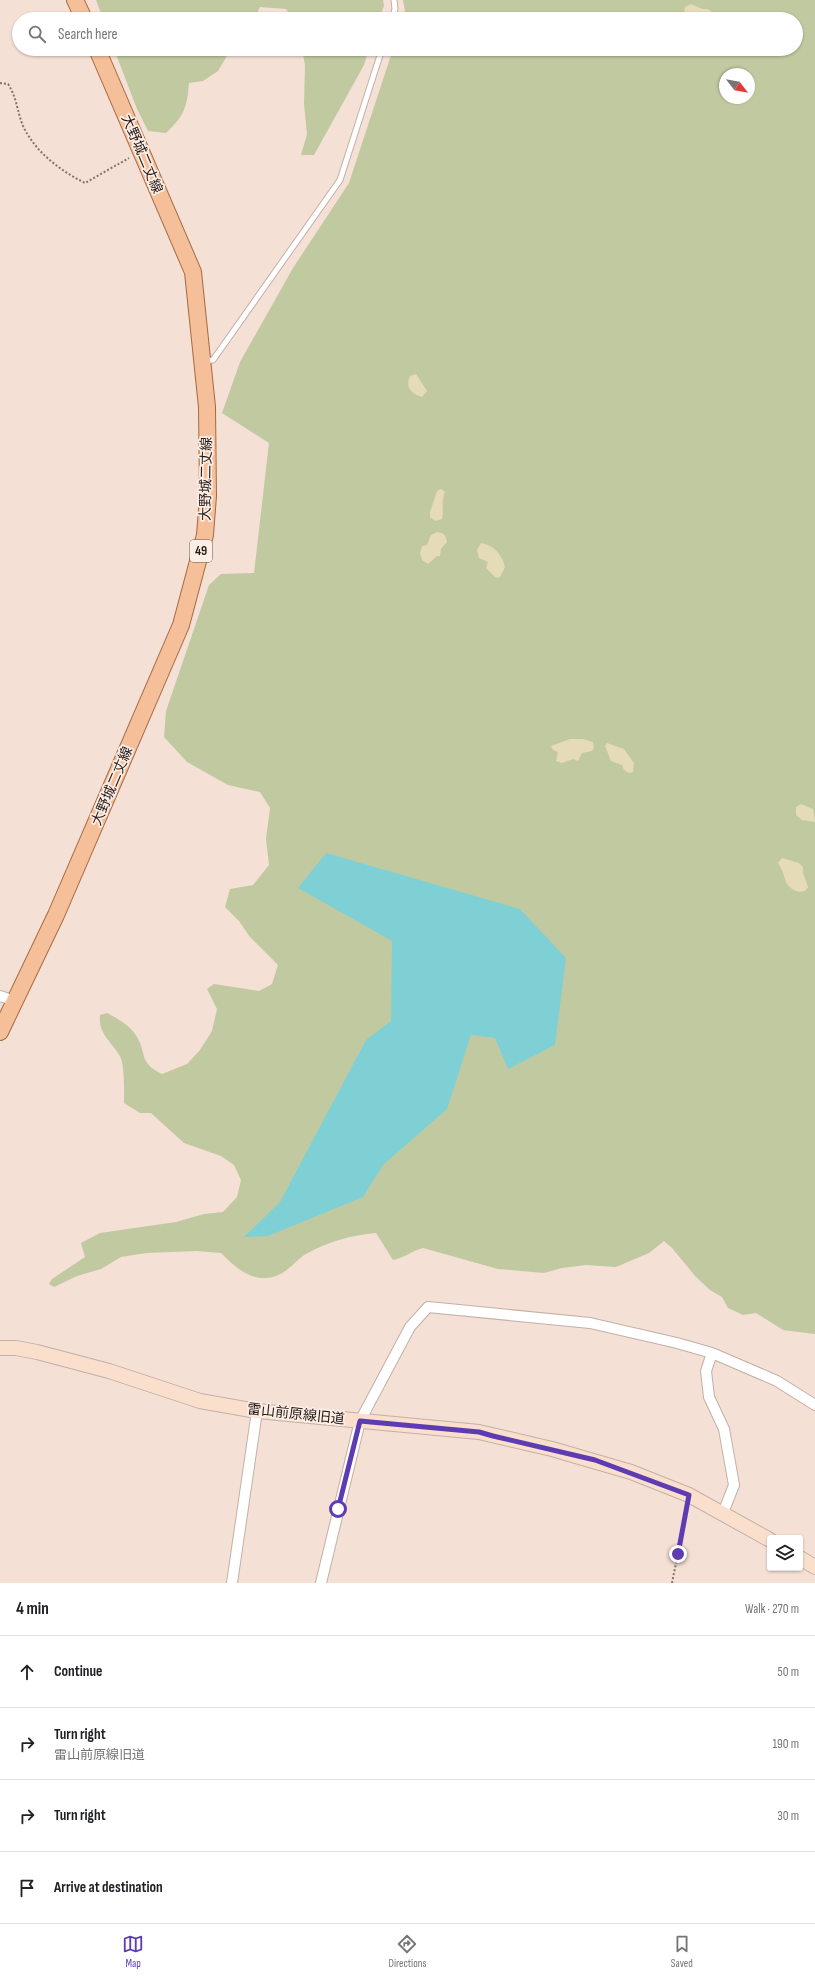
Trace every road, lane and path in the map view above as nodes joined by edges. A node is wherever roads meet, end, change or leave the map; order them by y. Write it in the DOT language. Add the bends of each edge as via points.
graph roads {
  1 [pos="76,0"];
  2 [pos="394,0"];
  3 [pos="81,12"];
  4 [pos="394,12"];
  5 [pos="100,56"];
  6 [pos="380,56"];
  7 [pos="0,83"];
  8 [pos="141,151"];
  9 [pos="203,361"];
  10 [pos="7,998"];
  11 [pos="0,1032"];
  12 [pos="0,1348"];
  13 [pos="712,1353"];
  14 [pos="815,1405"];
  15 [pos="257,1411"];
  16 [pos="360,1421"];
  17 [pos="689,1495"];
  18 [pos="723,1513"];
  19 [pos="767,1538"];
  20 [pos="803,1560"];
  21 [pos="815,1567"];
  22 [pos="232,1583"];
  23 [pos="321,1583"];
  24 [pos="672,1583"];
  1 -- 3 [label="main road"];
  2 -- 4 [label="lane"];
  5 -- 8 [label="main road, 大野城二丈線 / 49"];
  6 -- 9 [label="lane" via="340,180 213,360"];
  7 -- 8 [label="path" via="8,84 15,95 25,130 48,159 78,179 85,182"];
  8 -- 9 [label="main road, 大野城二丈線 / 49" via="193,272"];
  9 -- 10 [label="main road, 大野城二丈線 / 49" via="207,407 208,496 205,535 181,624 56,915"];
  10 -- 11 [label="main road, 大野城二丈線 / 49"];
  12 -- 15 [label="street, 雷山前原線旧道" via="37,1352 109,1371 200,1401"];
  13 -- 14 [label="street" via="777,1382"];
  13 -- 16 [label="street" via="590,1323 428,1308 410,1327"];
  13 -- 18 [label="street" via="706,1371 709,1397 724,1429 734,1485"];
  15 -- 16 [label="street, 雷山前原線旧道"];
  15 -- 22 [label="street"];
  16 -- 17 [label="street, 雷山前原線旧道" via="479,1432 595,1460"];
  16 -- 23 [label="street"];
  17 -- 18 [label="street, 雷山前原線旧道"];
  17 -- 24 [label="path"];
  18 -- 19 [label="street, 雷山前原線旧道"];
  20 -- 21 [label="street"];
}
